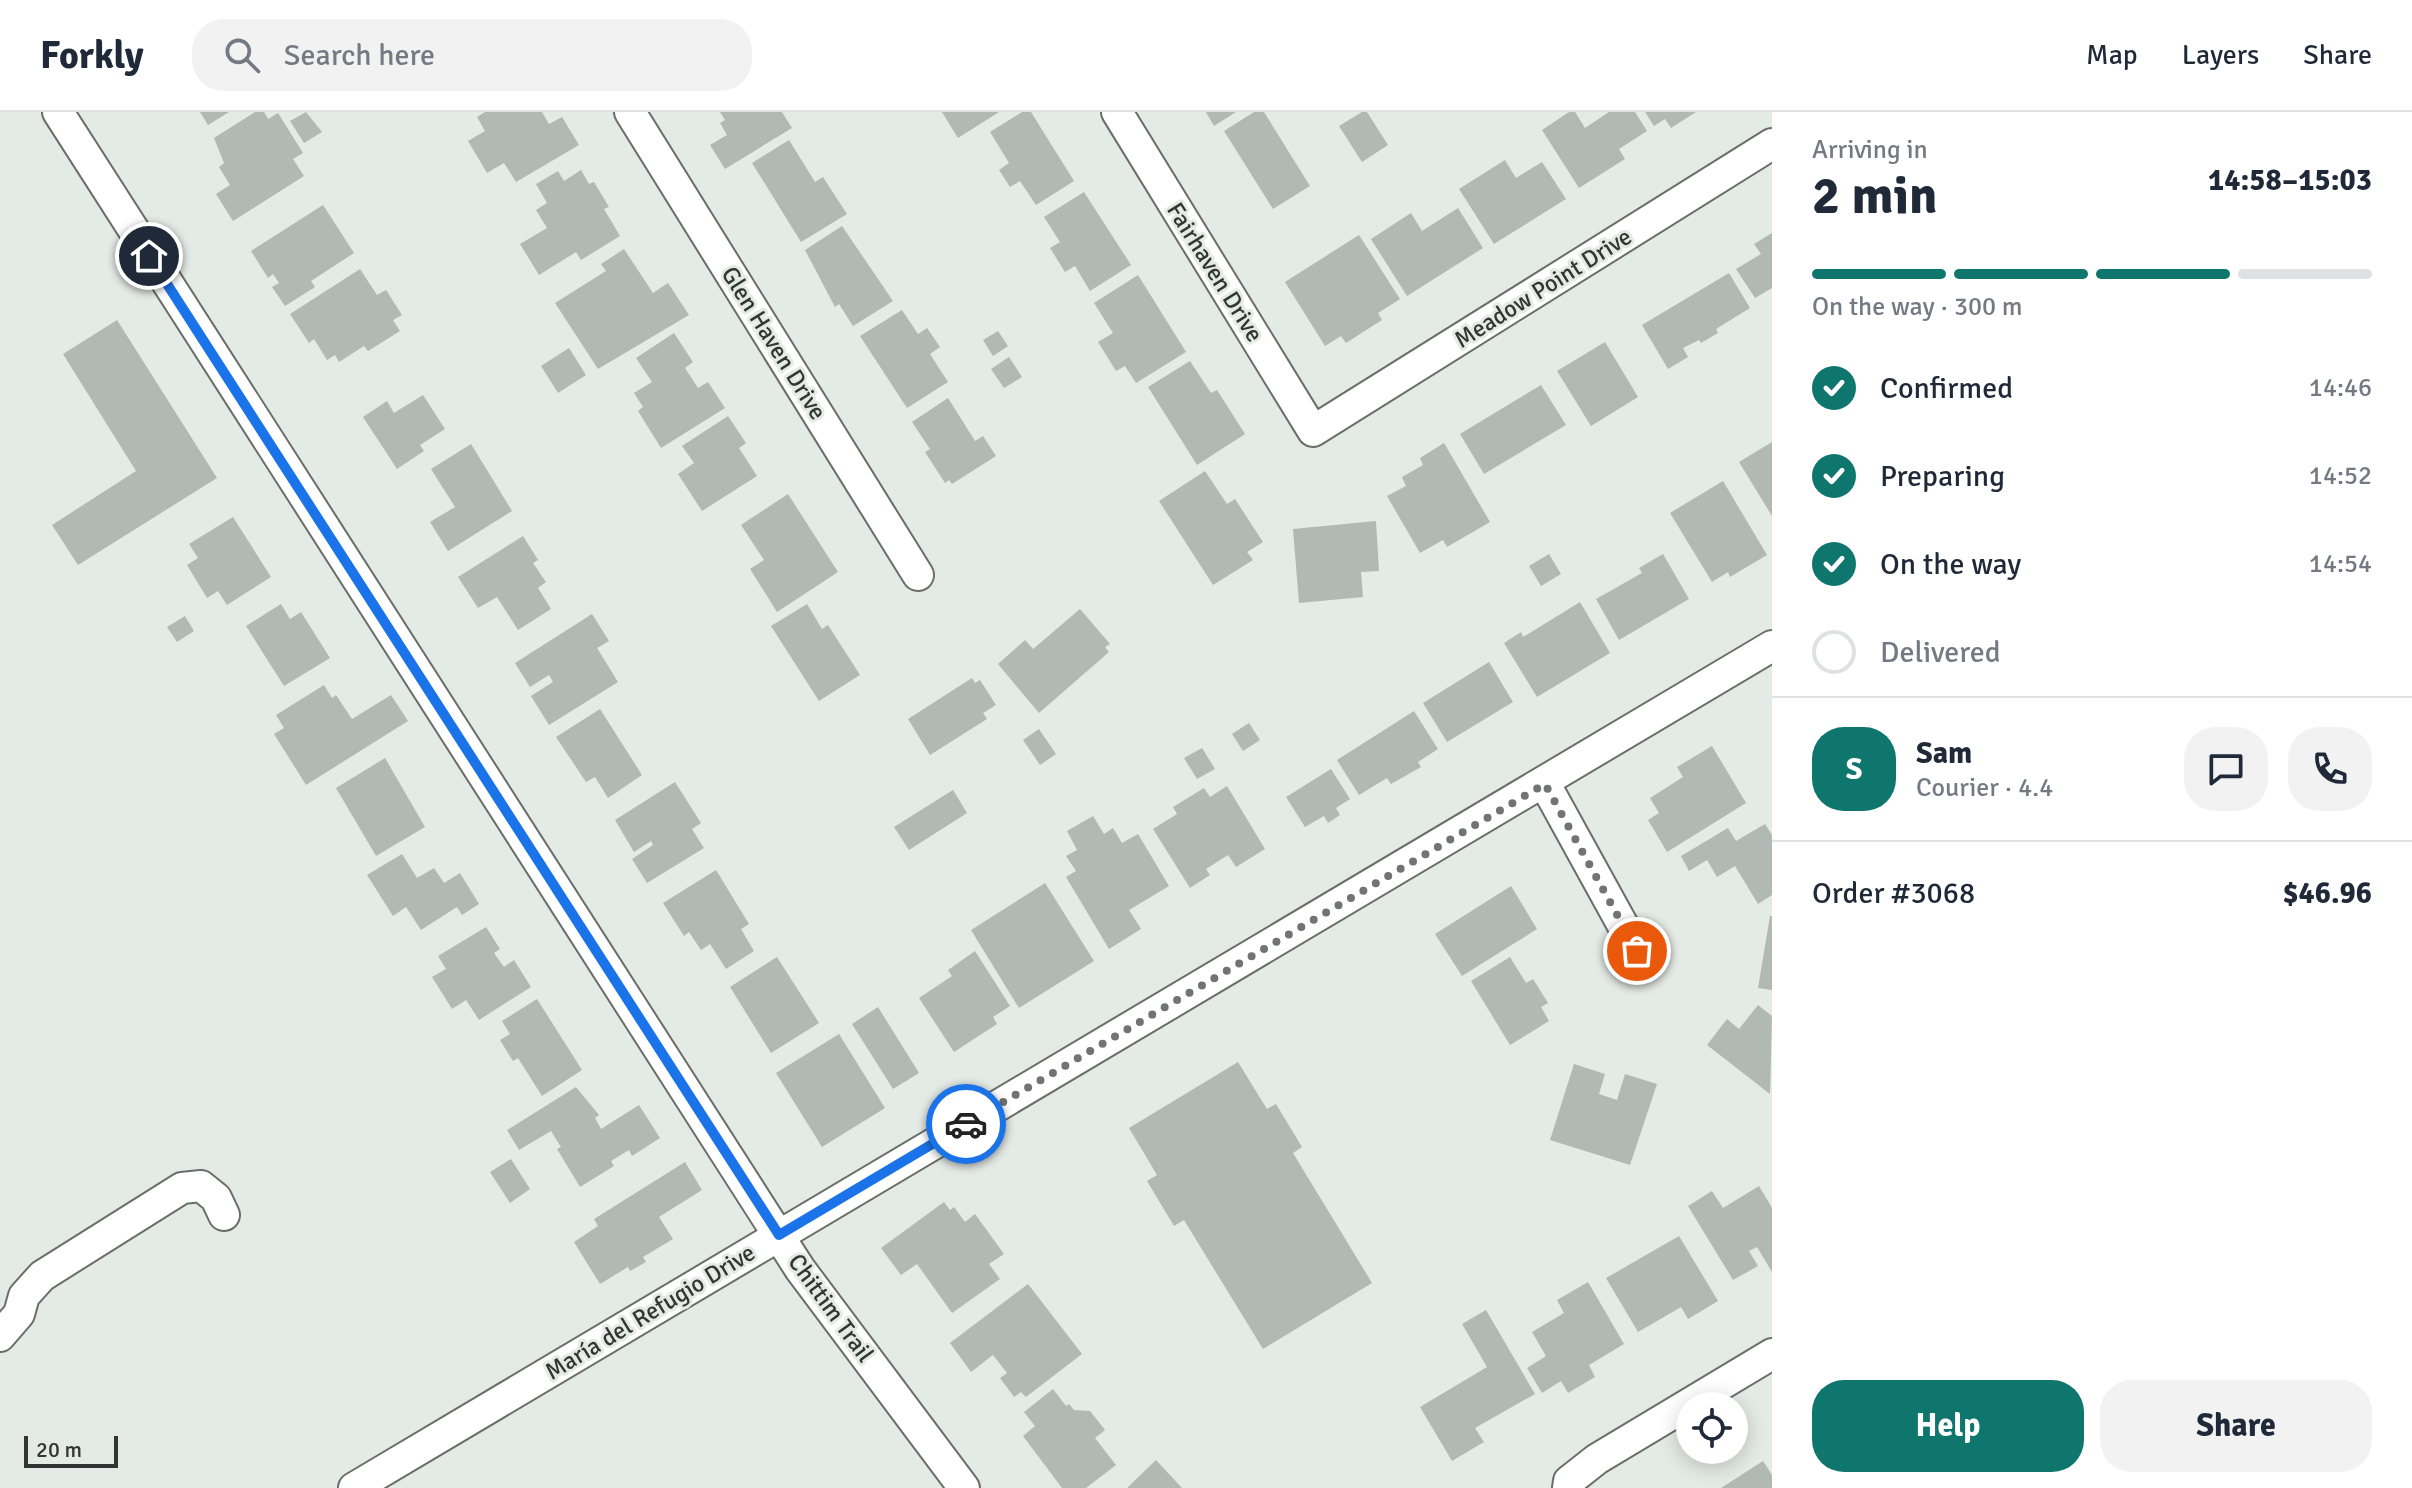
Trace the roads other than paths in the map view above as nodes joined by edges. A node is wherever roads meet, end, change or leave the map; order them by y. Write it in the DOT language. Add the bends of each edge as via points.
graph roads {
  1 [pos="58,112"];
  2 [pos="630,112"];
  3 [pos="1117,112"];
  4 [pos="1772,144"];
  5 [pos="1313,431"];
  6 [pos="918,575"];
  7 [pos="1772,646"];
  8 [pos="1545,784"];
  9 [pos="1637,951"];
  10 [pos="224,1215"];
  11 [pos="779,1235"];
  12 [pos="0,1336"];
  13 [pos="1772,1354"];
  14 [pos="354,1488"];
  15 [pos="964,1488"];
  16 [pos="1568,1488"];
  1 -- 11 [label="street, Chittim Trail"];
  2 -- 6 [label="street, Glen Haven Drive"];
  3 -- 5 [label="street, Fairhaven Drive"];
  4 -- 5 [label="street, Meadow Point Drive"];
  7 -- 8 [label="street, María del Refugio Drive"];
  8 -- 9 [label="street"];
  8 -- 11 [label="street, María del Refugio Drive"];
  10 -- 12 [label="street" via="216,1198 201,1186 182,1188 42,1276"];
  11 -- 14 [label="street, María del Refugio Drive"];
  11 -- 15 [label="street, Chittim Trail"];
  13 -- 16 [label="street" via="1597,1459 1569,1481"];
}
